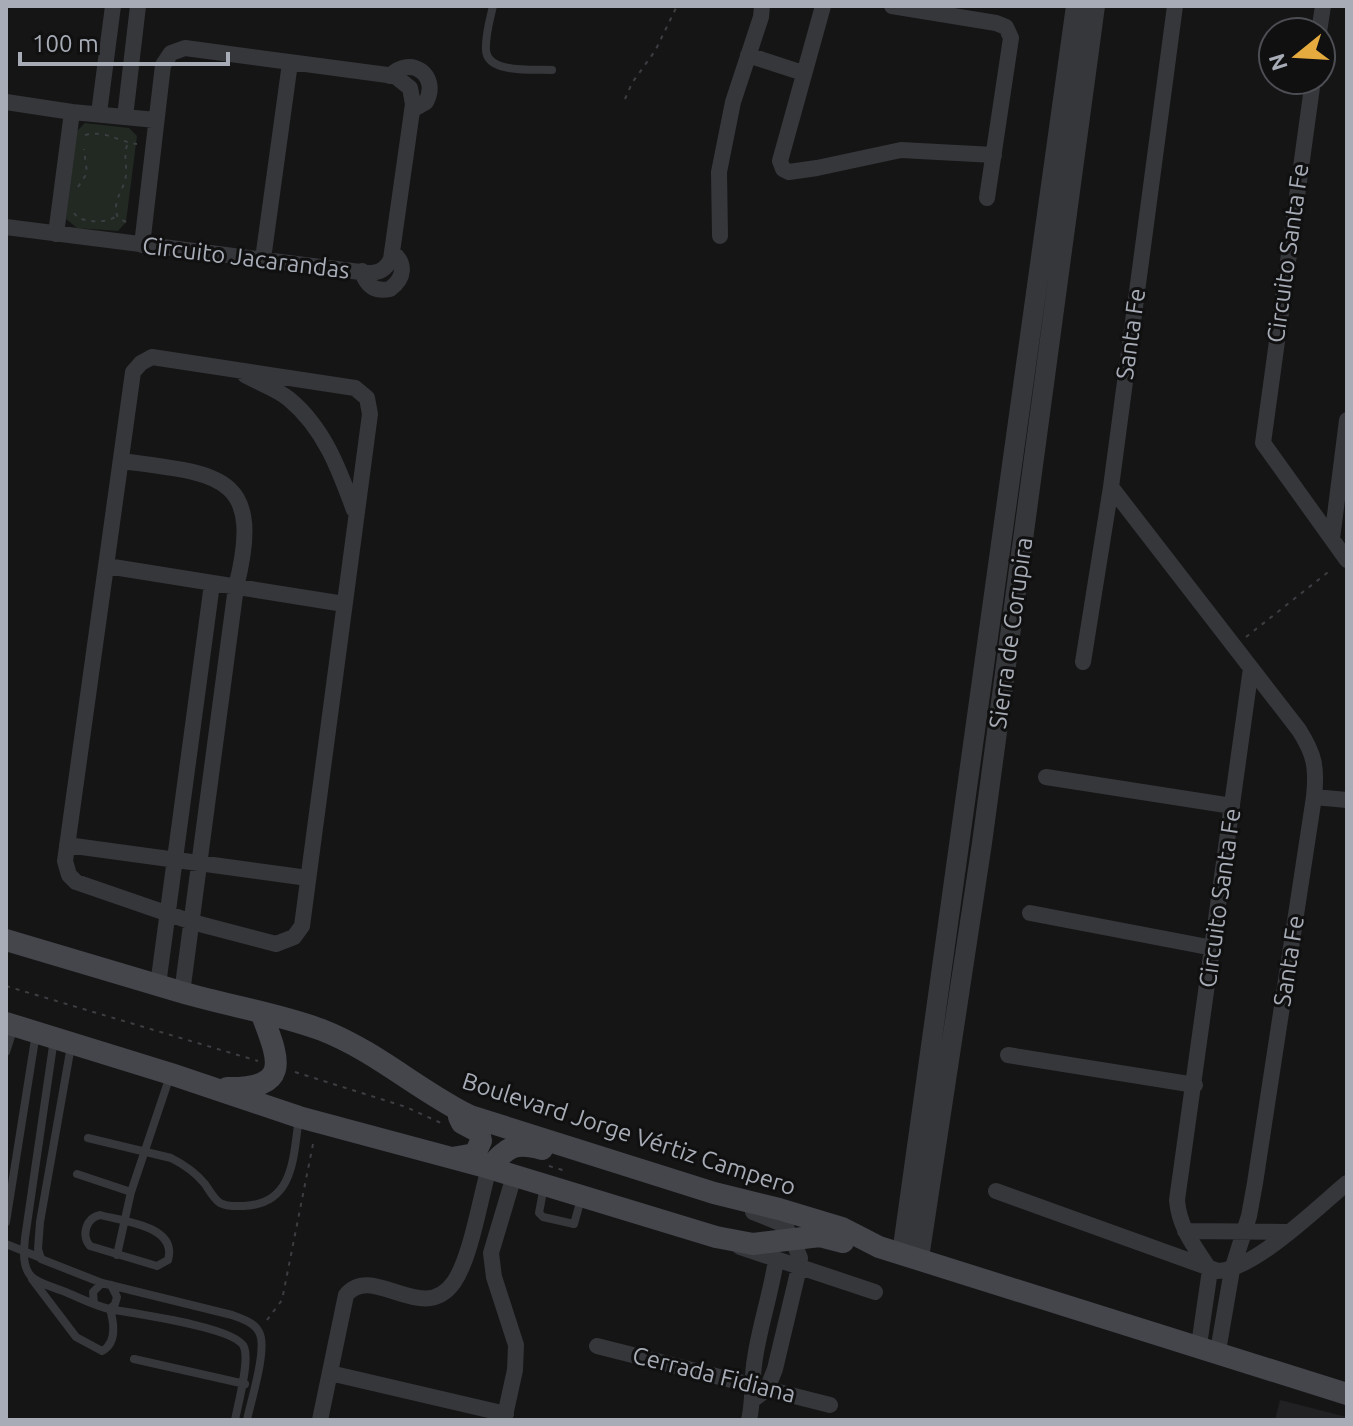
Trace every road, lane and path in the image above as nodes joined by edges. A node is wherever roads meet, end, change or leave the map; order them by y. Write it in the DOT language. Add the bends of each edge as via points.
graph roads {
  1 [pos="493,6"];
  2 [pos="677,6"];
  3 [pos="762,6"];
  4 [pos="823,6"];
  5 [pos="892,6"];
  6 [pos="1076,6"];
  7 [pos="1095,6"];
  8 [pos="1175,6"];
  9 [pos="950,10"];
  10 [pos="113,11"];
  11 [pos="137,14"];
  12 [pos="107,53"];
  13 [pos="748,55"];
  14 [pos="132,56"];
  15 [pos="290,63"];
  16 [pos="552,70"];
  17 [pos="803,73"];
  18 [pos="1311,96"];
  19 [pos="625,99"];
  20 [pos="6,102"];
  21 [pos="72,112"];
  22 [pos="99,113"];
  23 [pos="125,117"];
  24 [pos="156,120"];
  25 [pos="128,143"];
  26 [pos="137,144"];
  27 [pos="994,155"];
  28 [pos="75,194"];
  29 [pos="987,198"];
  30 [pos="73,208"];
  31 [pos="117,216"];
  32 [pos="126,222"];
  33 [pos="6,227"];
  34 [pos="56,234"];
  35 [pos="720,236"];
  36 [pos="142,245"];
  37 [pos="263,259"];
  38 [pos="233,369"];
  39 [pos="1347,420"];
  40 [pos="122,461"];
  41 [pos="1343,472"];
  42 [pos="1111,487"];
  43 [pos="1335,502"];
  44 [pos="1308,508"];
  45 [pos="355,514"];
  46 [pos="1332,539"];
  47 [pos="1346,559"];
  48 [pos="107,566"];
  49 [pos="212,584"];
  50 [pos="236,587"];
  51 [pos="344,604"];
  52 [pos="1234,647"];
  53 [pos="1083,662"];
  54 [pos="1251,668"];
  55 [pos="1046,777"];
  56 [pos="1314,797"];
  57 [pos="1347,800"];
  58 [pos="1232,806"];
  59 [pos="67,845"];
  60 [pos="175,860"];
  61 [pos="199,863"];
  62 [pos="308,878"];
  63 [pos="1030,913"];
  64 [pos="168,914"];
  65 [pos="192,922"];
  66 [pos="6,940"];
  67 [pos="1213,948"];
  68 [pos="158,985"];
  69 [pos="182,993"];
  70 [pos="261,1012"];
  71 [pos="36,1033"];
  72 [pos="6,1052"];
  73 [pos="1008,1055"];
  74 [pos="171,1074"];
  75 [pos="1195,1085"];
  76 [pos="210,1088"];
  77 [pos="457,1110"];
  78 [pos="308,1119"];
  79 [pos="88,1138"];
  80 [pos="144,1151"];
  81 [pos="593,1155"];
  82 [pos="451,1158"];
  83 [pos="489,1168"];
  84 [pos="77,1174"];
  85 [pos="514,1176"];
  86 [pos="1347,1183"];
  87 [pos="996,1191"];
  88 [pos="131,1192"];
  89 [pos="714,1193"];
  90 [pos="125,1221"];
  91 [pos="6,1222"];
  92 [pos="1185,1231"];
  93 [pos="1244,1232"];
  94 [pos="1287,1232"];
  95 [pos="716,1237"];
  96 [pos="6,1244"];
  97 [pos="468,1246"];
  98 [pos="879,1247"];
  99 [pos="24,1250"];
  100 [pos="491,1253"];
  101 [pos="117,1255"];
  102 [pos="797,1255"];
  103 [pos="910,1256"];
  104 [pos="41,1259"];
  105 [pos="776,1260"];
  106 [pos="1210,1270"];
  107 [pos="1232,1270"];
  108 [pos="30,1275"];
  109 [pos="106,1284"];
  110 [pos="875,1292"];
  111 [pos="94,1304"];
  112 [pos="198,1307"];
  113 [pos="110,1309"];
  114 [pos="762,1321"];
  115 [pos="194,1325"];
  116 [pos="786,1329"];
  117 [pos="259,1331"];
  118 [pos="244,1346"];
  119 [pos="597,1346"];
  120 [pos="1209,1348"];
  121 [pos="134,1359"];
  122 [pos="330,1373"];
  123 [pos="242,1383"];
  124 [pos="254,1385"];
  125 [pos="758,1391"];
  126 [pos="1347,1394"];
  127 [pos="830,1405"];
  128 [pos="505,1417"];
  129 [pos="235,1420"];
  130 [pos="247,1420"];
  131 [pos="320,1420"];
  132 [pos="749,1420"];
  1 -- 16 [label="lane" via="485,51 489,60 497,67"];
  2 -- 19 [label="path"];
  3 -- 13 [label="street"];
  4 -- 17 [label="street"];
  5 -- 9 [label="street"];
  6 -- 103 [label="street, Sierra de Corupira"];
  7 -- 103 [label="street, Sierra de Corupira" via="982,843"];
  8 -- 42 [label="street, Santa Fe"];
  9 -- 27 [label="street" via="1006,27 1011,38"];
  10 -- 11 [label="street"];
  10 -- 12 [label="street"];
  11 -- 14 [label="street"];
  12 -- 14 [label="street"];
  12 -- 22 [label="street"];
  13 -- 17 [label="street"];
  13 -- 35 [label="street" via="719,172"];
  14 -- 23 [label="street"];
  15 -- 24 [label="street, Circuito Jacarandas" via="177,50 163,65"];
  15 -- 37 [label="street"];
  15 -- 37 [label="street, Circuito Jacarandas" via="404,80 413,96 412,110 391,259 383,270"];
  17 -- 27 [label="street" via="780,161 789,172 901,150"];
  18 -- 44 [label="street, Circuito Santa Fe" via="1263,435 1263,443"];
  20 -- 21 [label="street"];
  21 -- 22 [label="street"];
  21 -- 34 [label="street"];
  22 -- 23 [label="street"];
  23 -- 24 [label="street"];
  24 -- 36 [label="street"];
  25 -- 26 [label="path"];
  25 -- 28 [label="path" via="100,132 81,136 87,173"];
  25 -- 31 [label="path"];
  27 -- 29 [label="street"];
  30 -- 31 [label="path" via="83,220 104,222"];
  31 -- 32 [label="path"];
  33 -- 34 [label="street, Circuito Jacarandas"];
  34 -- 36 [label="street, Circuito Jacarandas"];
  36 -- 37 [label="street, Circuito Jacarandas"];
  38 -- 40 [label="street" via="152,357 141,363 133,372"];
  38 -- 45 [label="street" via="287,397 309,418 339,467"];
  38 -- 45 [label="street" via="355,388 367,398 370,414"];
  39 -- 41 [label="street"];
  40 -- 48 [label="street"];
  40 -- 50 [label="street" via="209,476 233,492 245,513 246,538"];
  41 -- 43 [label="street"];
  42 -- 52 [label="street"];
  42 -- 53 [label="street, Santa Fe"];
  43 -- 44 [label="street"];
  43 -- 46 [label="street"];
  44 -- 46 [label="street, Circuito Santa Fe"];
  45 -- 51 [label="street"];
  46 -- 47 [label="street, Circuito Santa Fe"];
  47 -- 52 [label="path"];
  48 -- 49 [label="street"];
  48 -- 59 [label="street"];
  49 -- 50 [label="street"];
  49 -- 60 [label="street"];
  50 -- 51 [label="street"];
  50 -- 61 [label="street"];
  51 -- 62 [label="street"];
  52 -- 54 [label="street"];
  54 -- 56 [label="street, Santa Fe" via="1314,756"];
  54 -- 58 [label="street, Circuito Santa Fe"];
  55 -- 58 [label="street"];
  56 -- 57 [label="street"];
  56 -- 93 [label="street, Santa Fe"];
  58 -- 67 [label="street, Circuito Santa Fe"];
  59 -- 60 [label="street"];
  59 -- 64 [label="street" via="65,861 76,882"];
  60 -- 61 [label="street"];
  60 -- 64 [label="street"];
  61 -- 62 [label="street"];
  61 -- 65 [label="street"];
  62 -- 65 [label="street" via="302,926 282,942"];
  63 -- 67 [label="street"];
  64 -- 65 [label="street"];
  64 -- 68 [label="street"];
  65 -- 69 [label="street"];
  66 -- 68 [label="main road, Boulevard Jorge Vértiz Campero"];
  67 -- 75 [label="street, Circuito Santa Fe"];
  68 -- 69 [label="main road, Boulevard Jorge Vértiz Campero"];
  69 -- 70 [label="main road, Boulevard Jorge Vértiz Campero"];
  70 -- 76 [label="main road" via="277,1055 272,1076 255,1087"];
  70 -- 77 [label="main road, Boulevard Jorge Vértiz Campero" via="345,1041"];
  71 -- 72 [label="lane"];
  71 -- 74 [label="main road"];
  71 -- 91 [label="lane"];
  71 -- 99 [label="lane"];
  71 -- 104 [label="lane"];
  73 -- 75 [label="street"];
  74 -- 76 [label="main road"];
  74 -- 80 [label="lane"];
  75 -- 92 [label="street, Circuito Santa Fe" via="1177,1200"];
  76 -- 78 [label="main road"];
  77 -- 81 [label="main road, Boulevard Jorge Vértiz Campero"];
  77 -- 82 [label="main road" via="481,1141 475,1154"];
  78 -- 80 [label="lane" via="284,1188 255,1206 219,1203 182,1163"];
  78 -- 82 [label="main road"];
  78 -- 117 [label="path" via="282,1300"];
  79 -- 80 [label="lane"];
  80 -- 88 [label="lane"];
  81 -- 83 [label="main road" via="572,1159 521,1144"];
  81 -- 89 [label="main road, Boulevard Jorge Vértiz Campero"];
  82 -- 83 [label="main road"];
  83 -- 85 [label="main road"];
  83 -- 97 [label="street"];
  84 -- 88 [label="lane"];
  85 -- 95 [label="main road"];
  85 -- 100 [label="street"];
  86 -- 94 [label="street"];
  87 -- 106 [label="street"];
  88 -- 90 [label="lane"];
  89 -- 98 [label="main road, Boulevard Jorge Vértiz Campero" via="842,1228"];
  89 -- 102 [label="street" via="779,1222 789,1230"];
  90 -- 101 [label="lane"];
  90 -- 101 [label="lane" via="97,1215 85,1232 90,1246"];
  90 -- 101 [label="lane" via="163,1235 170,1252 165,1264 157,1266"];
  92 -- 93 [label="street"];
  92 -- 106 [label="street, Circuito Santa Fe"];
  93 -- 94 [label="street"];
  93 -- 107 [label="street, Santa Fe"];
  94 -- 107 [label="street"];
  95 -- 102 [label="main road"];
  95 -- 105 [label="street"];
  96 -- 99 [label="lane"];
  97 -- 100 [label="street"];
  97 -- 122 [label="street" via="455,1281 439,1295 403,1296 368,1283 352,1288 346,1295"];
  98 -- 102 [label="main road, Boulevard Jorge Vértiz Campero" via="820,1236"];
  98 -- 103 [label="main road, Boulevard Jorge Vértiz Campero"];
  99 -- 104 [label="lane"];
  99 -- 108 [label="lane"];
  100 -- 128 [label="street" via="516,1345"];
  102 -- 105 [label="street"];
  102 -- 110 [label="street"];
  102 -- 116 [label="street"];
  103 -- 120 [label="main road, Boulevard Jorge Vértiz Campero"];
  104 -- 109 [label="lane"];
  105 -- 114 [label="street"];
  106 -- 107 [label="street"];
  106 -- 120 [label="street"];
  107 -- 120 [label="street"];
  108 -- 111 [label="lane"];
  108 -- 113 [label="lane" via="76,1337 102,1351 111,1342"];
  109 -- 111 [label="lane" via="93,1292"];
  109 -- 112 [label="lane"];
  109 -- 113 [label="lane" via="117,1297"];
  111 -- 113 [label="lane"];
  112 -- 115 [label="lane"];
  112 -- 117 [label="lane" via="246,1320"];
  113 -- 115 [label="lane"];
  114 -- 116 [label="street"];
  114 -- 125 [label="street"];
  115 -- 118 [label="lane" via="231,1336"];
  116 -- 125 [label="street"];
  117 -- 118 [label="lane"];
  117 -- 124 [label="lane" via="262,1351"];
  118 -- 123 [label="lane"];
  119 -- 125 [label="street, Cerrada Fidiana"];
  120 -- 126 [label="main road, Boulevard Jorge Vértiz Campero"];
  121 -- 123 [label="lane"];
  122 -- 128 [label="street"];
  122 -- 131 [label="street"];
  123 -- 124 [label="lane"];
  123 -- 129 [label="lane"];
  124 -- 130 [label="lane"];
  125 -- 127 [label="street, Cerrada Fidiana"];
  125 -- 132 [label="street"];
}
